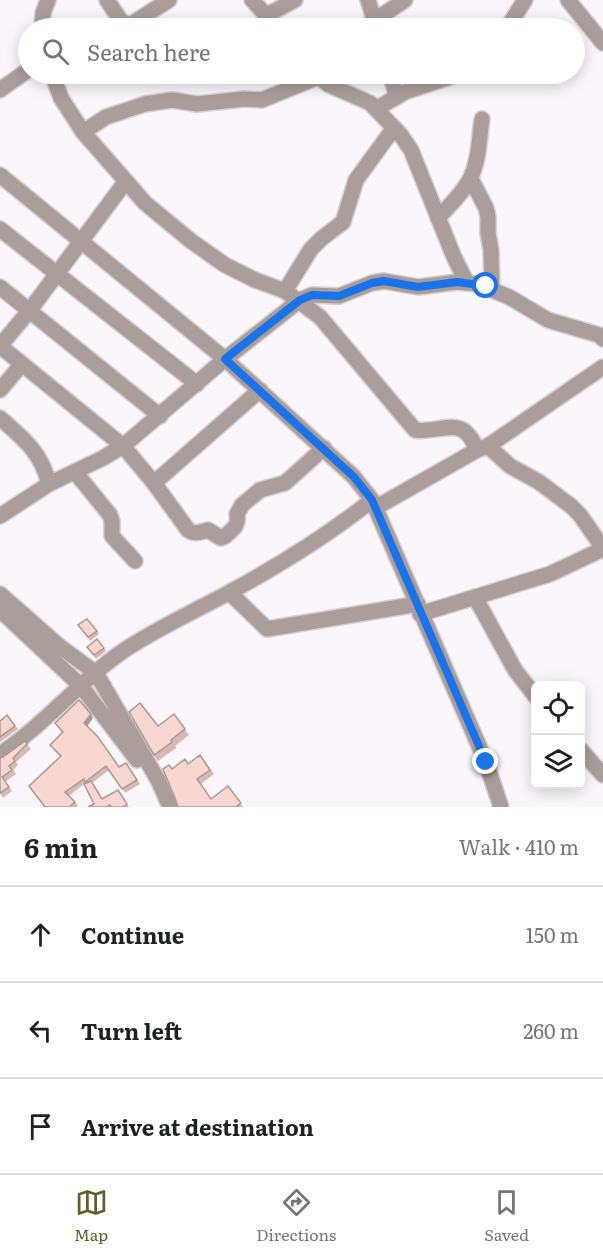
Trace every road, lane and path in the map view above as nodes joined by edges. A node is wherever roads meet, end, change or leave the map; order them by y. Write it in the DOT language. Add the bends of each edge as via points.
graph roads {
  1 [pos="48,0"];
  2 [pos="107,0"];
  3 [pos="169,0"];
  4 [pos="252,0"];
  5 [pos="296,0"];
  6 [pos="368,0"];
  7 [pos="405,0"];
  8 [pos="525,0"];
  9 [pos="568,0"];
  10 [pos="267,15"];
  11 [pos="43,18"];
  12 [pos="119,18"];
  13 [pos="141,18"];
  14 [pos="270,18"];
  15 [pos="370,18"];
  16 [pos="381,18"];
  17 [pos="513,18"];
  18 [pos="583,18"];
  19 [pos="585,21"];
  20 [pos="603,43"];
  21 [pos="18,77"];
  22 [pos="56,84"];
  23 [pos="298,84"];
  24 [pos="328,84"];
  25 [pos="393,84"];
  26 [pos="429,84"];
  27 [pos="0,90"];
  28 [pos="397,97"];
  29 [pos="376,109"];
  30 [pos="482,119"];
  31 [pos="394,128"];
  32 [pos="82,132"];
  33 [pos="0,175"];
  34 [pos="471,178"];
  35 [pos="126,181"];
  36 [pos="438,218"];
  37 [pos="0,229"];
  38 [pos="80,241"];
  39 [pos="57,273"];
  40 [pos="467,283"];
  41 [pos="0,287"];
  42 [pos="492,289"];
  43 [pos="285,291"];
  44 [pos="300,300"];
  45 [pos="30,310"];
  46 [pos="603,339"];
  47 [pos="225,359"];
  48 [pos="22,364"];
  49 [pos="603,368"];
  50 [pos="197,384"];
  51 [pos="0,390"];
  52 [pos="260,390"];
  53 [pos="160,416"];
  54 [pos="0,418"];
  55 [pos="123,446"];
  56 [pos="324,448"];
  57 [pos="483,448"];
  58 [pos="75,472"];
  59 [pos="154,483"];
  60 [pos="49,484"];
  61 [pos="374,504"];
  62 [pos="0,516"];
  63 [pos="603,549"];
  64 [pos="135,561"];
  65 [pos="230,592"];
  66 [pos="0,594"];
  67 [pos="475,597"];
  68 [pos="419,609"];
  69 [pos="0,610"];
  70 [pos="96,673"];
  71 [pos="81,686"];
  72 [pos="531,691"];
  73 [pos="0,754"];
  74 [pos="585,755"];
  75 [pos="603,775"];
  76 [pos="168,804"];
  77 [pos="501,807"];
  1 -- 11 [label="street"];
  2 -- 12 [label="street"];
  3 -- 13 [label="street"];
  4 -- 10 [label="street"];
  5 -- 10 [label="street"];
  6 -- 15 [label="street"];
  7 -- 16 [label="street"];
  8 -- 17 [label="street"];
  9 -- 18 [label="street"];
  10 -- 14 [label="street"];
  19 -- 20 [label="street"];
  21 -- 27 [label="street"];
  22 -- 32 [label="street"];
  23 -- 32 [label="street" via="262,100 197,104 172,100 145,104 106,117"];
  24 -- 29 [label="street"];
  25 -- 28 [label="street"];
  26 -- 28 [label="street"];
  28 -- 29 [label="street"];
  29 -- 31 [label="street"];
  30 -- 34 [label="street"];
  31 -- 36 [label="street" via="411,150"];
  31 -- 43 [label="street" via="356,180 343,222 311,249"];
  32 -- 35 [label="street"];
  33 -- 38 [label="street"];
  34 -- 36 [label="street"];
  34 -- 42 [label="street" via="488,217"];
  35 -- 38 [label="street"];
  35 -- 43 [label="street" via="145,203 190,241 225,265"];
  36 -- 40 [label="street"];
  37 -- 39 [label="street"];
  38 -- 39 [label="street"];
  38 -- 47 [label="street"];
  39 -- 45 [label="street"];
  39 -- 50 [label="street"];
  40 -- 42 [label="street"];
  40 -- 44 [label="street" via="418,287 384,281 339,296 312,295"];
  41 -- 45 [label="street"];
  42 -- 46 [label="street" via="548,320"];
  43 -- 44 [label="street"];
  44 -- 47 [label="street"];
  44 -- 57 [label="street" via="320,317 416,430 458,427"];
  45 -- 48 [label="street" via="0,346"];
  45 -- 53 [label="street"];
  47 -- 50 [label="street"];
  47 -- 52 [label="street"];
  48 -- 51 [label="street"];
  48 -- 55 [label="street"];
  49 -- 57 [label="street"];
  50 -- 53 [label="street"];
  52 -- 56 [label="street"];
  52 -- 59 [label="street"];
  53 -- 55 [label="street"];
  54 -- 60 [label="street" via="31,446"];
  55 -- 58 [label="street"];
  55 -- 59 [label="street"];
  56 -- 59 [label="street" via="285,483 265,487 251,497 238,510 237,526 221,538 208,530 188,530"];
  56 -- 61 [label="street" via="354,477"];
  57 -- 61 [label="street"];
  57 -- 63 [label="street" via="571,506"];
  58 -- 60 [label="street"];
  58 -- 64 [label="street" via="110,515 112,536"];
  60 -- 62 [label="street"];
  61 -- 65 [label="street"];
  61 -- 68 [label="street"];
  63 -- 67 [label="street" via="550,574"];
  65 -- 68 [label="street" via="267,629"];
  65 -- 70 [label="street" via="166,624"];
  66 -- 70 [label="street"];
  67 -- 68 [label="street"];
  67 -- 72 [label="street" via="515,670"];
  68 -- 77 [label="street" via="486,762"];
  69 -- 71 [label="street"];
  70 -- 71 [label="street"];
  70 -- 76 [label="street"];
  71 -- 73 [label="street" via="49,717"];
  71 -- 76 [label="street"];
  74 -- 75 [label="street"];
}
